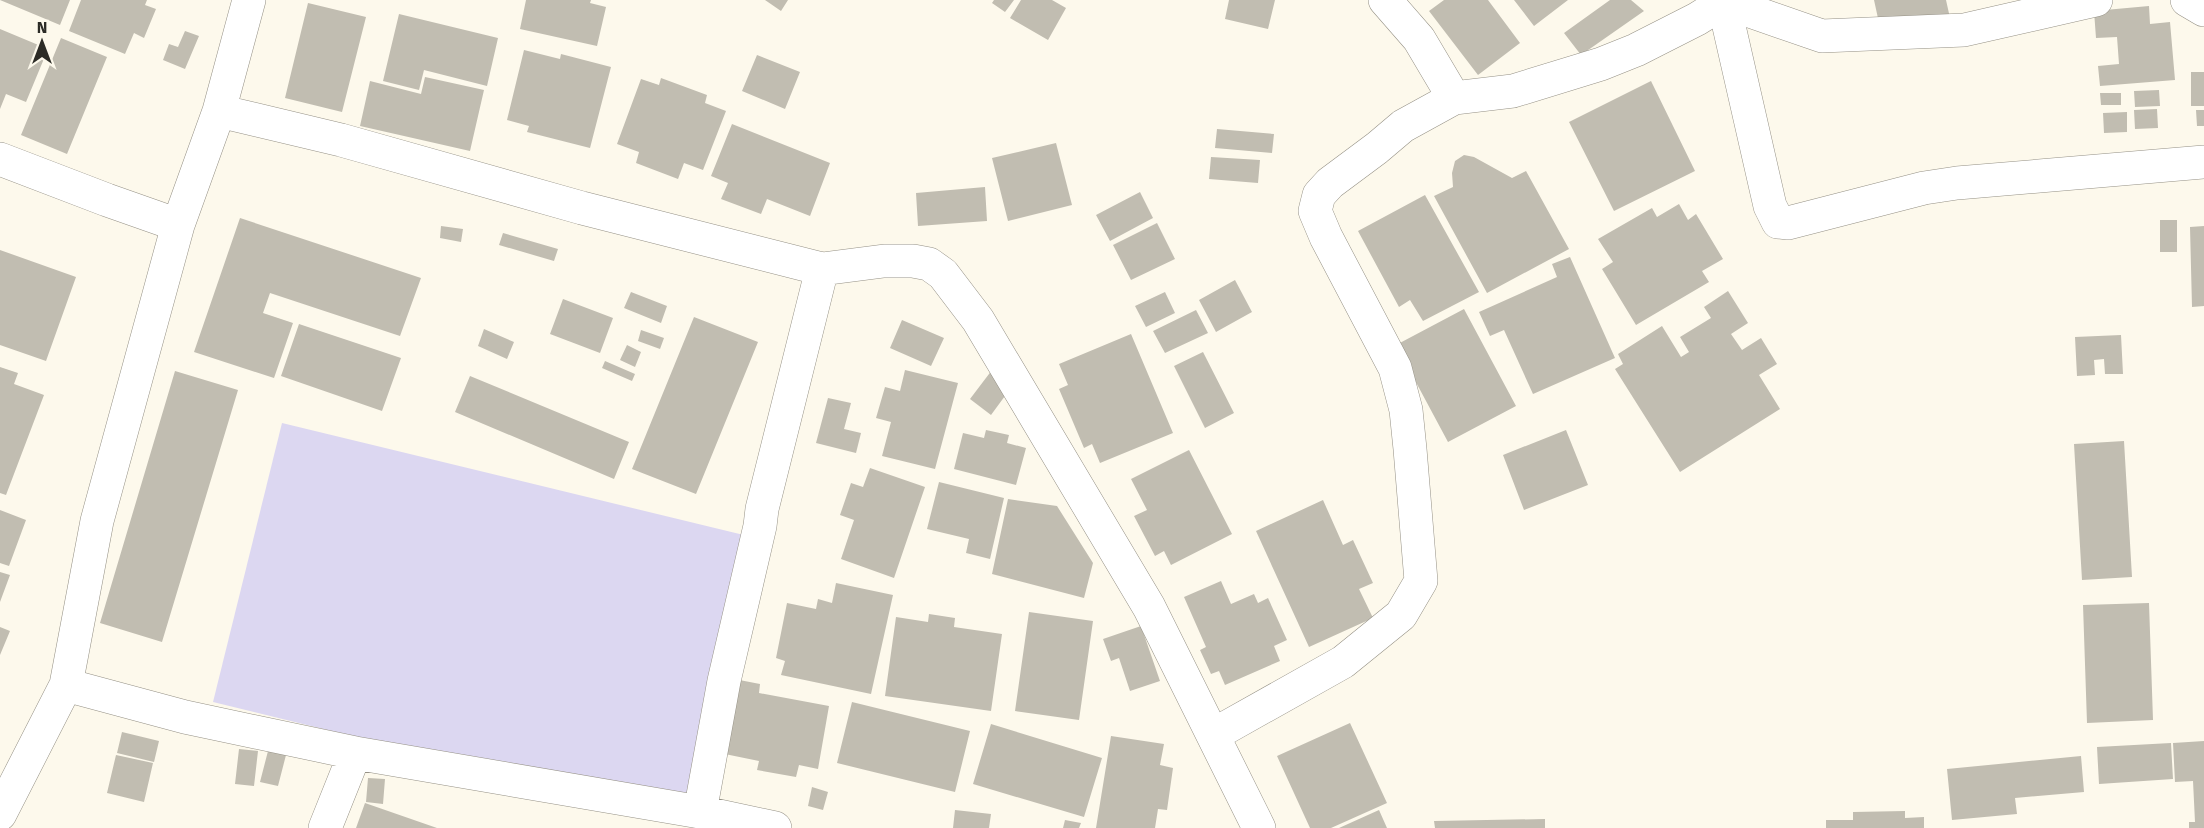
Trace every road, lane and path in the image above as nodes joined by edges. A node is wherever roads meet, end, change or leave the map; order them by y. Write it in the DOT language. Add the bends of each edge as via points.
graph roads {
  1 [pos="249,0"];
  2 [pos="1385,0"];
  3 [pos="2096,0"];
  4 [pos="2187,0"];
  5 [pos="1724,1"];
  6 [pos="2204,10"];
  7 [pos="1454,98"];
  8 [pos="219,111"];
  9 [pos="0,159"];
  10 [pos="2204,162"];
  11 [pos="178,225"];
  12 [pos="822,269"];
  13 [pos="66,685"];
  14 [pos="1213,735"];
  15 [pos="355,753"];
  16 [pos="700,812"];
  17 [pos="0,814"];
  18 [pos="325,828"];
  19 [pos="775,828"];
  20 [pos="1259,828"];
  1 -- 8 [label="street"];
  2 -- 7 [label="street" via="1419,39"];
  3 -- 5 [label="street" via="1964,30 1822,36"];
  4 -- 6 [label="street"];
  5 -- 7 [label="street" via="1697,19 1601,64 1513,91"];
  5 -- 10 [label="street" via="1770,206 1778,222 1788,224 1957,183"];
  7 -- 14 [label="street" via="1402,126 1330,183 1320,195 1315,211 1395,368 1406,410 1421,581 1401,615 1343,662"];
  8 -- 11 [label="street"];
  8 -- 12 [label="street"];
  9 -- 11 [label="street"];
  11 -- 13 [label="street" via="97,521"];
  12 -- 14 [label="street" via="913,261 929,264 943,274 978,320 1144,597"];
  12 -- 16 [label="street" via="762,509"];
  13 -- 15 [label="street" via="185,717"];
  13 -- 17 [label="street"];
  14 -- 20 [label="street"];
  15 -- 16 [label="street"];
  15 -- 18 [label="street"];
  16 -- 19 [label="street"];
}
